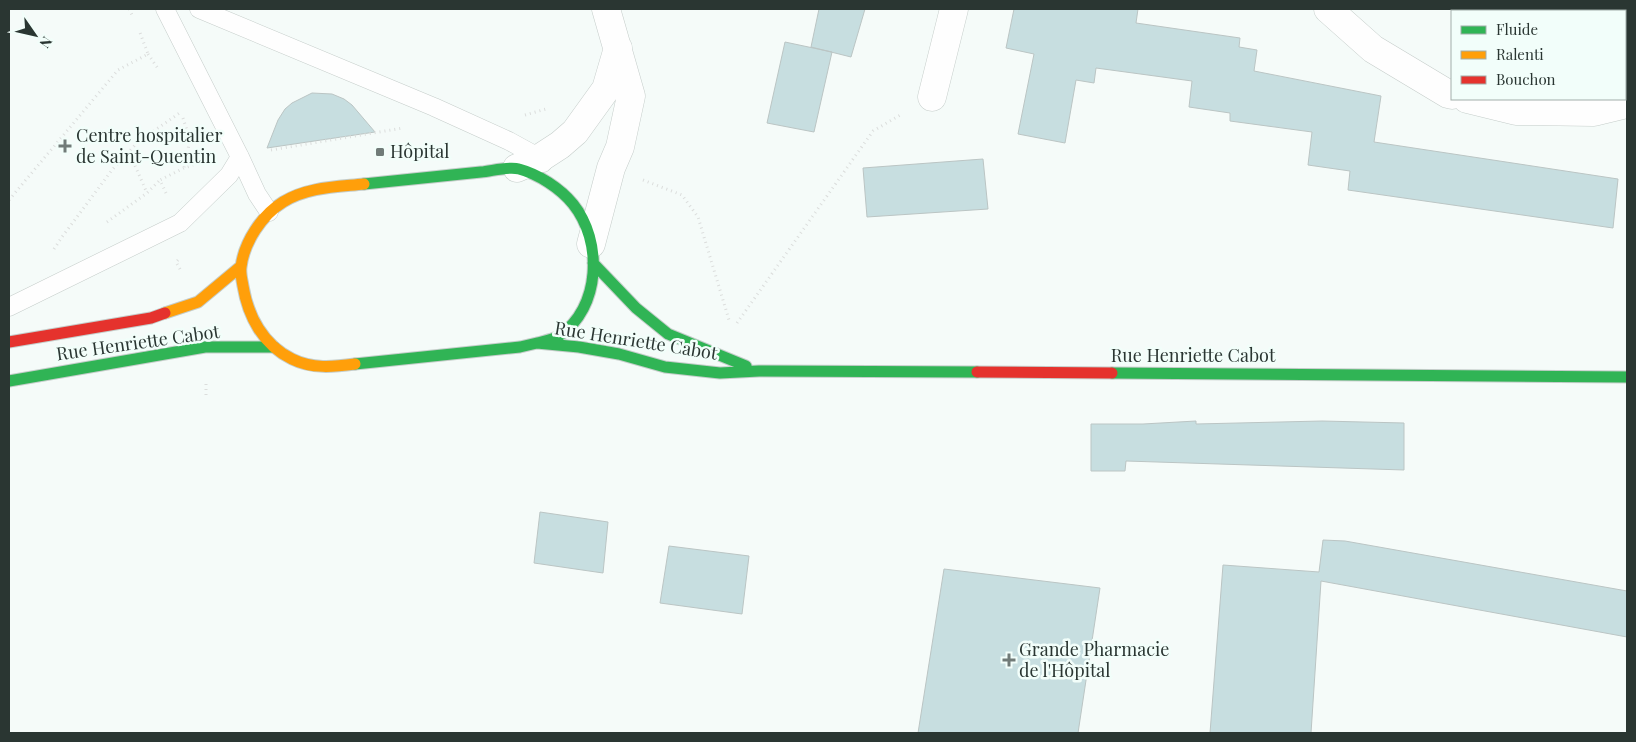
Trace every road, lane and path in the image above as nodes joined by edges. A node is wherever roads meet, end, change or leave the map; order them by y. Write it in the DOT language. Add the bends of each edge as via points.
graph roads {
  1 [pos="129,9"];
  2 [pos="165,9"];
  3 [pos="199,9"];
  4 [pos="606,9"];
  5 [pos="954,9"];
  6 [pos="1328,9"];
  7 [pos="134,20"];
  8 [pos="138,28"];
  9 [pos="618,48"];
  10 [pos="148,54"];
  11 [pos="164,78"];
  12 [pos="1451,95"];
  13 [pos="932,97"];
  14 [pos="1471,100"];
  15 [pos="178,102"];
  16 [pos="1627,104"];
  17 [pos="181,112"];
  18 [pos="129,152"];
  19 [pos="240,157"];
  20 [pos="528,163"];
  21 [pos="184,168"];
  22 [pos="559,189"];
  23 [pos="147,193"];
  24 [pos="9,200"];
  25 [pos="270,212"];
  26 [pos="52,253"];
  27 [pos="592,254"];
  28 [pos="240,267"];
  29 [pos="9,307"];
  30 [pos="732,330"];
  31 [pos="9,342"];
  32 [pos="537,343"];
  33 [pos="274,347"];
  34 [pos="759,371"];
  35 [pos="1627,377"];
  36 [pos="9,381"];
  1 -- 7 [label="path"];
  2 -- 19 [label="lane"];
  3 -- 20 [label="lane" via="509,141"];
  4 -- 9 [label="street"];
  5 -- 13 [label="street"];
  6 -- 12 [label="street" via="1373,49"];
  8 -- 10 [label="path"];
  9 -- 20 [label="street" via="606,89 575,132 560,145"];
  9 -- 27 [label="street" via="631,96"];
  10 -- 11 [label="path"];
  10 -- 24 [label="path" via="118,70"];
  13 -- 30 [label="path" via="873,131"];
  14 -- 16 [label="street" via="1516,111 1594,112"];
  15 -- 17 [label="path"];
  17 -- 18 [label="path"];
  17 -- 21 [label="path" via="190,140"];
  18 -- 23 [label="path"];
  18 -- 26 [label="path" via="112,170"];
  19 -- 25 [label="lane" via="257,194"];
  19 -- 29 [label="lane" via="229,175 180,223"];
  20 -- 22 [label="lane"];
  20 -- 22 [label="street" via="541,178"];
  20 -- 25 [label="street" via="308,190"];
  22 -- 27 [label="street" via="574,205 584,224"];
  25 -- 28 [label="street" via="255,230"];
  27 -- 32 [label="street" via="592,283 578,319 558,337"];
  27 -- 34 [label="street, Rue Henriette Cabot" via="636,308 668,334"];
  28 -- 31 [label="street, Rue Henriette Cabot" via="198,302 151,318"];
  28 -- 33 [label="street" via="250,315 260,333"];
  32 -- 33 [label="street" via="329,368 291,358"];
  32 -- 34 [label="street, Rue Henriette Cabot" via="603,351 674,368 720,373"];
  33 -- 36 [label="street, Rue Henriette Cabot" via="205,347"];
  34 -- 35 [label="street, Rue Henriette Cabot"];
}
